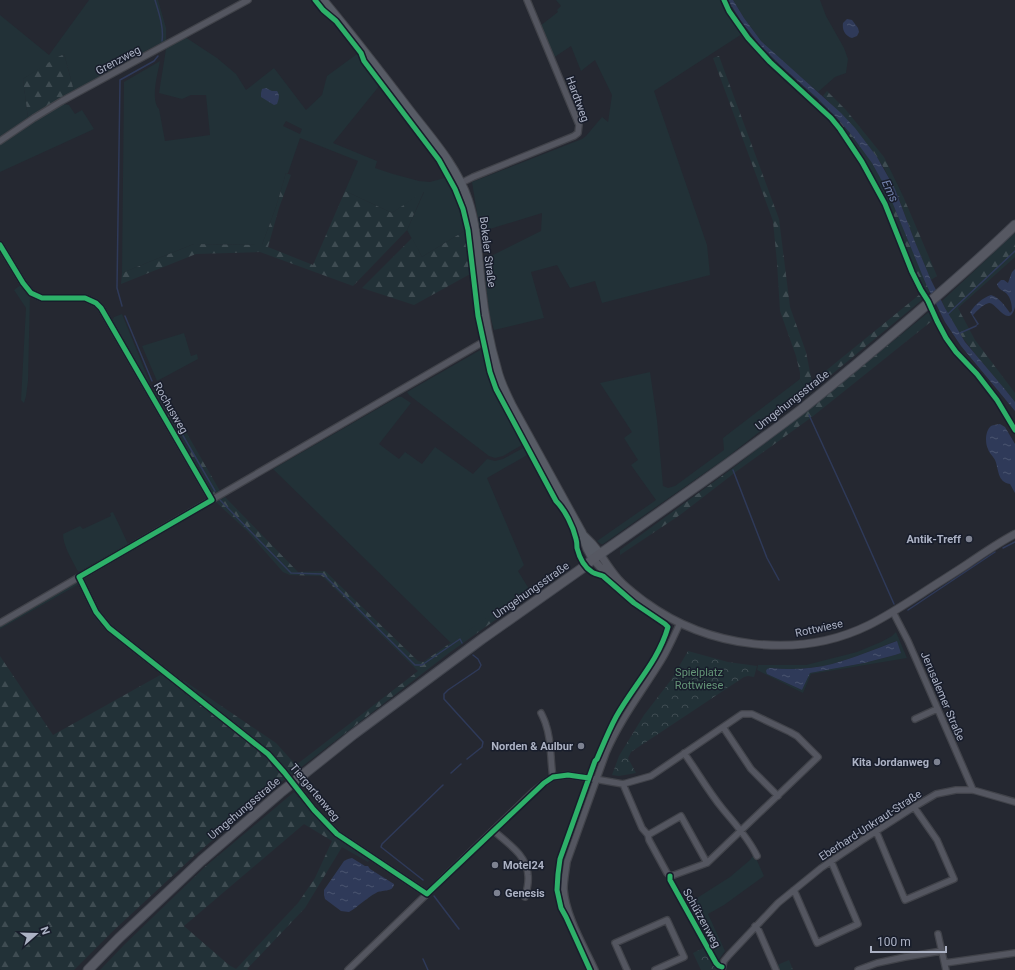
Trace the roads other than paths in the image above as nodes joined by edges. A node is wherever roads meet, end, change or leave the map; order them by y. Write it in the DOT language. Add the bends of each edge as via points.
graph roads {
  1 [pos="248,0"];
  2 [pos="323,0"];
  3 [pos="527,0"];
  4 [pos="0,141"];
  5 [pos="462,184"];
  6 [pos="1015,225"];
  7 [pos="0,245"];
  8 [pos="490,340"];
  9 [pos="212,500"];
  10 [pos="1015,534"];
  11 [pos="596,557"];
  12 [pos="79,577"];
  13 [pos="893,612"];
  14 [pos="0,623"];
  15 [pos="680,623"];
  16 [pos="938,709"];
  17 [pos="541,714"];
  18 [pos="915,720"];
  19 [pos="723,727"];
  20 [pos="684,753"];
  21 [pos="553,777"];
  22 [pos="597,779"];
  23 [pos="623,784"];
  24 [pos="973,790"];
  25 [pos="778,796"];
  26 [pos="1015,802"];
  27 [pos="914,807"];
  28 [pos="494,831"];
  29 [pos="741,831"];
  30 [pos="876,831"];
  31 [pos="648,835"];
  32 [pos="757,856"];
  33 [pos="831,861"];
  34 [pos="707,863"];
  35 [pos="794,890"];
  36 [pos="427,894"];
  37 [pos="525,897"];
  38 [pos="755,926"];
  39 [pos="938,934"];
  40 [pos="942,951"];
  41 [pos="1015,953"];
  42 [pos="945,963"];
  43 [pos="88,970"];
  44 [pos="348,970"];
  45 [pos="595,970"];
  46 [pos="628,970"];
  47 [pos="655,970"];
  48 [pos="722,970"];
  49 [pos="776,970"];
  50 [pos="858,970"];
  51 [pos="946,970"];
  1 -- 4 [label="street, Grenzweg" via="62,101"];
  2 -- 5 [label="main road, Bokeler Straße" via="445,156"];
  3 -- 5 [label="street, Hardtweg" via="579,125 578,133"];
  5 -- 8 [label="main road, Bokeler Straße" via="475,227 484,312"];
  6 -- 11 [label="main road, Umgehungsstraße" via="924,308 802,408"];
  7 -- 9 [label="street, Rochusweg" via="31,293 42,298 85,298 101,308"];
  8 -- 9 [label="street"];
  8 -- 11 [label="main road, Bokeler Straße" via="497,370 512,406 582,533 592,544"];
  9 -- 12 [label="street"];
  10 -- 13 [label="street, Rottwiese"];
  11 -- 15 [label="street, Rottwiese" via="637,596"];
  11 -- 43 [label="main road, Umgehungsstraße" via="354,734 280,793 201,861"];
  12 -- 14 [label="street"];
  12 -- 36 [label="street, Tiergartenweg, bridge" via="96,612 109,628 268,754 314,810 338,834"];
  13 -- 15 [label="street, Rottwiese" via="845,634 794,645 764,645 737,641"];
  13 -- 16 [label="street, Jerusalemer Straße"];
  15 -- 22 [label="street" via="662,660 621,722"];
  16 -- 18 [label="street"];
  16 -- 24 [label="street, Jerusalemer Straße"];
  17 -- 21 [label="street" via="549,737"];
  19 -- 20 [label="street"];
  19 -- 25 [label="street" via="751,769"];
  19 -- 25 [label="street" via="742,714 752,714 797,736 818,757"];
  20 -- 23 [label="street" via="651,776"];
  20 -- 29 [label="street"];
  21 -- 22 [label="street" via="568,775"];
  21 -- 28 [label="street" via="534,791"];
  22 -- 23 [label="street"];
  22 -- 45 [label="street" via="568,862 564,889 571,917"];
  23 -- 31 [label="street" via="642,828"];
  24 -- 26 [label="street, Eberhard-Unkraut-Straße"];
  24 -- 27 [label="street, Eberhard-Unkraut-Straße" via="936,794"];
  25 -- 29 [label="street"];
  27 -- 30 [label="street, Eberhard-Unkraut-Straße"];
  27 -- 30 [label="street" via="937,840 954,880 905,900"];
  28 -- 36 [label="street"];
  28 -- 37 [label="street" via="519,853 525,862 528,874"];
  29 -- 32 [label="street"];
  29 -- 34 [label="street"];
  30 -- 33 [label="street, Eberhard-Unkraut-Straße"];
  31 -- 34 [label="street" via="670,876"];
  31 -- 34 [label="street" via="681,816"];
  33 -- 35 [label="street, Eberhard-Unkraut-Straße"];
  33 -- 35 [label="street" via="858,924 817,943"];
  35 -- 38 [label="street, Eberhard-Unkraut-Straße"];
  36 -- 44 [label="street"];
  38 -- 48 [label="street, Eberhard-Unkraut-Straße" via="724,961"];
  38 -- 49 [label="street"];
  39 -- 40 [label="street"];
  40 -- 42 [label="street"];
  40 -- 50 [label="street" via="877,963"];
  41 -- 42 [label="street"];
  42 -- 51 [label="street"];
  46 -- 47 [label="street" via="615,943 667,920 684,956"];
}
